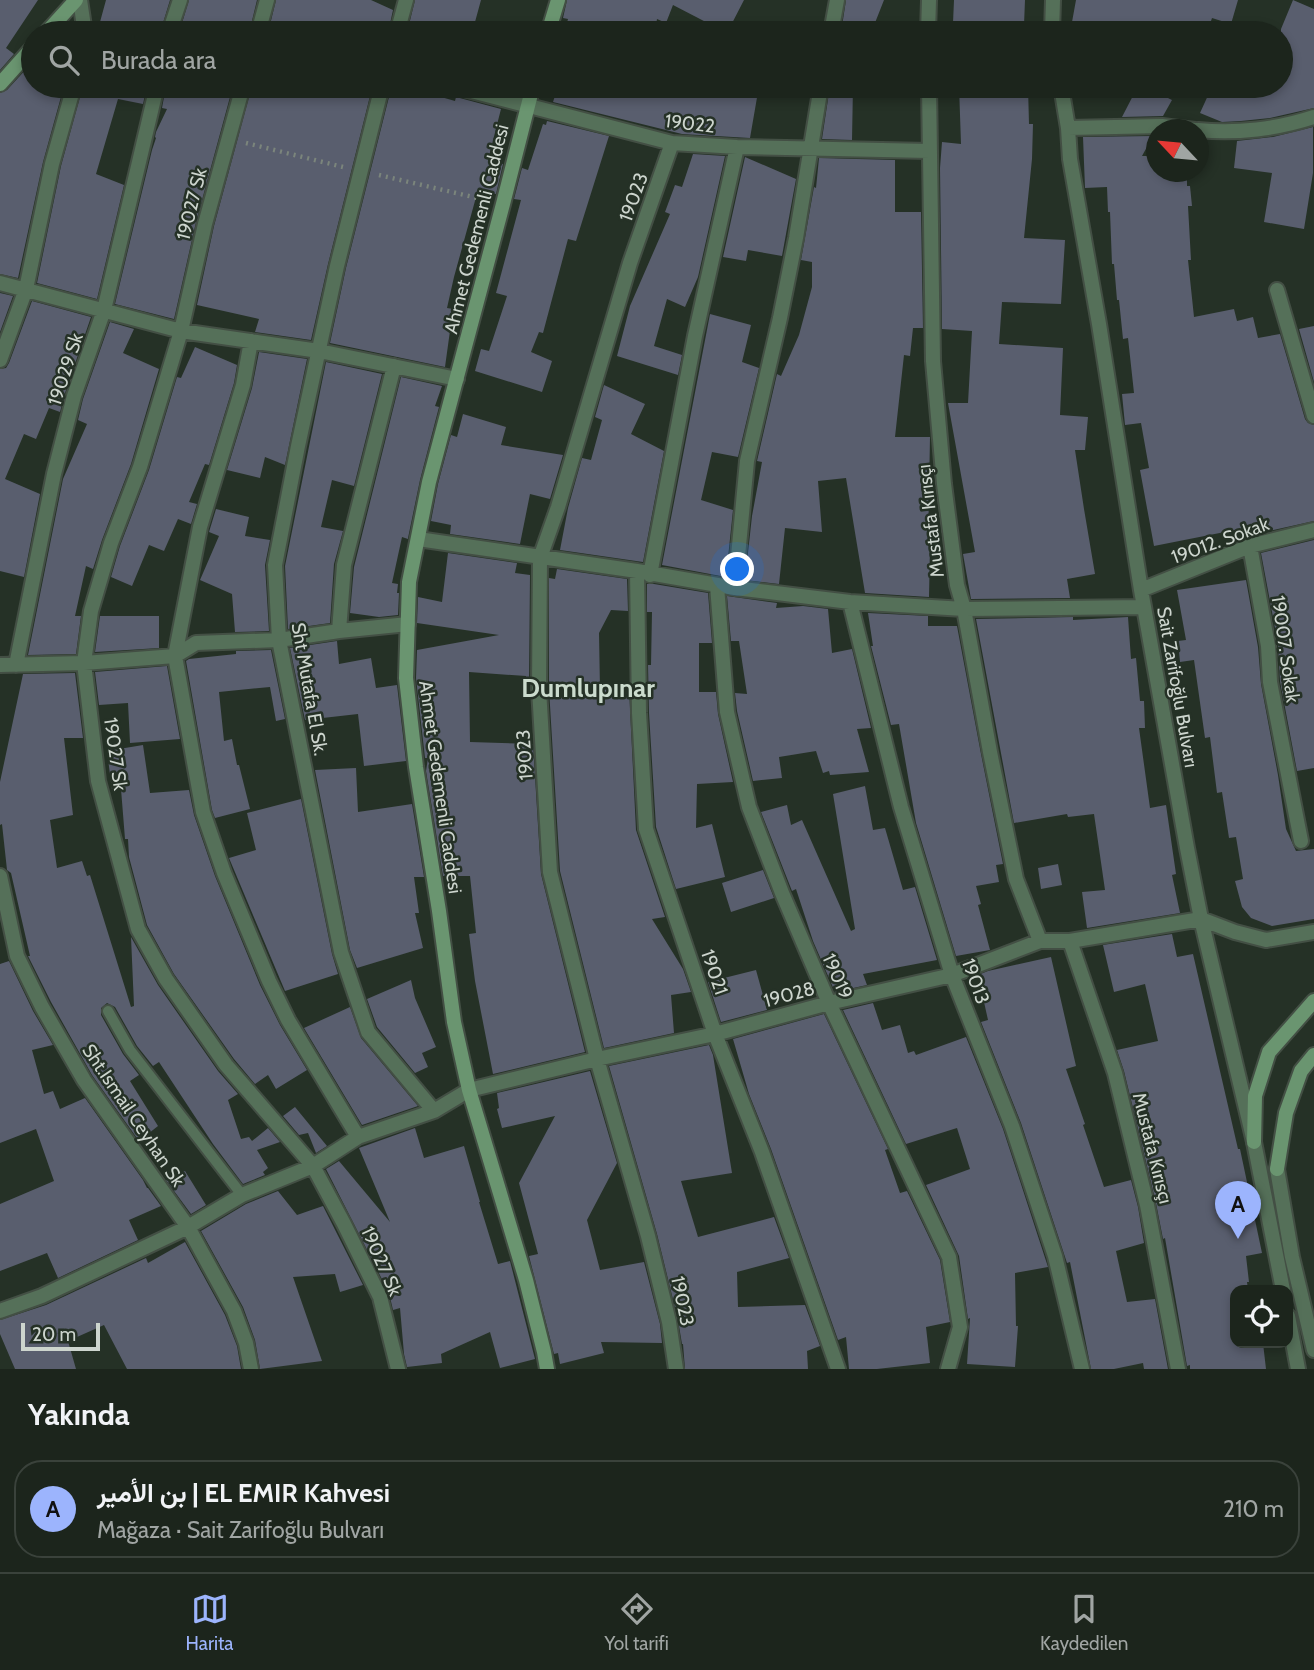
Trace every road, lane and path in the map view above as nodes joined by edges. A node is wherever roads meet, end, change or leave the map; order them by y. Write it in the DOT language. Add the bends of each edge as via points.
graph roads {
  1 [pos="78,0"];
  2 [pos="180,0"];
  3 [pos="267,0"];
  4 [pos="406,0"];
  5 [pos="558,0"];
  6 [pos="836,0"];
  7 [pos="929,0"];
  8 [pos="1053,0"];
  9 [pos="58,21"];
  10 [pos="82,21"];
  11 [pos="173,21"];
  12 [pos="261,21"];
  13 [pos="400,21"];
  14 [pos="552,21"];
  15 [pos="833,21"];
  16 [pos="928,21"];
  17 [pos="1052,21"];
  18 [pos="21,60"];
  19 [pos="0,84"];
  20 [pos="71,98"];
  21 [pos="154,98"];
  22 [pos="240,98"];
  23 [pos="379,98"];
  24 [pos="499,98"];
  25 [pos="529,98"];
  26 [pos="819,98"];
  27 [pos="929,98"];
  28 [pos="1063,98"];
  29 [pos="527,105"];
  30 [pos="1314,117"];
  31 [pos="1146,126"];
  32 [pos="1068,128"];
  33 [pos="1209,132"];
  34 [pos="672,143"];
  35 [pos="737,147"];
  36 [pos="810,149"];
  37 [pos="930,151"];
  38 [pos="0,283"];
  39 [pos="26,289"];
  40 [pos="1278,290"];
  41 [pos="104,310"];
  42 [pos="181,331"];
  43 [pos="251,341"];
  44 [pos="318,351"];
  45 [pos="0,360"];
  46 [pos="394,366"];
  47 [pos="457,379"];
  48 [pos="1314,416"];
  49 [pos="1314,530"];
  50 [pos="418,539"];
  51 [pos="1250,546"];
  52 [pos="540,558"];
  53 [pos="643,573"];
  54 [pos="715,585"];
  55 [pos="735,588"];
  56 [pos="1141,590"];
  57 [pos="850,602"];
  58 [pos="1144,607"];
  59 [pos="964,609"];
  60 [pos="408,624"];
  61 [pos="339,631"];
  62 [pos="279,640"];
  63 [pos="175,656"];
  64 [pos="84,663"];
  65 [pos="0,665"];
  66 [pos="16,665"];
  67 [pos="1300,841"];
  68 [pos="0,876"];
  69 [pos="1201,919"];
  70 [pos="1314,932"];
  71 [pos="1040,941"];
  72 [pos="1070,941"];
  73 [pos="953,975"];
  74 [pos="1314,1001"];
  75 [pos="829,1003"];
  76 [pos="108,1011"];
  77 [pos="715,1034"];
  78 [pos="1314,1055"];
  79 [pos="597,1059"];
  80 [pos="469,1090"];
  81 [pos="434,1111"];
  82 [pos="358,1137"];
  83 [pos="1254,1142"];
  84 [pos="313,1166"];
  85 [pos="242,1195"];
  86 [pos="188,1227"];
  87 [pos="1282,1285"];
  88 [pos="0,1311"];
  89 [pos="1293,1342"];
  90 [pos="1314,1350"];
  91 [pos="251,1369"];
  92 [pos="398,1369"];
  93 [pos="547,1369"];
  94 [pos="676,1369"];
  95 [pos="838,1369"];
  96 [pos="948,1369"];
  97 [pos="1082,1369"];
  98 [pos="1178,1369"];
  99 [pos="1298,1369"];
  1 -- 9 [label="street"];
  1 -- 10 [label="street"];
  2 -- 11 [label="street"];
  3 -- 12 [label="street"];
  4 -- 13 [label="street"];
  5 -- 14 [label="street"];
  6 -- 15 [label="street"];
  7 -- 16 [label="street"];
  8 -- 17 [label="street"];
  18 -- 19 [label="street"];
  20 -- 39 [label="street"];
  21 -- 41 [label="street, 19029 Sk"];
  22 -- 42 [label="street, 19027 Sk"];
  23 -- 44 [label="street, Sht Mutafa El Sk."];
  24 -- 29 [label="street, 19022"];
  25 -- 29 [label="street, Ahmet Gedemenli Caddesi"];
  26 -- 36 [label="street"];
  27 -- 37 [label="street, Mustafa Kırısçı"];
  28 -- 32 [label="street, Sait Zarifoğlu Bulvarı"];
  29 -- 34 [label="street, 19022"];
  29 -- 47 [label="street, Ahmet Gedemenli Caddesi"];
  30 -- 33 [label="street" via="1256,130"];
  31 -- 32 [label="street"];
  32 -- 56 [label="street, Sait Zarifoğlu Bulvarı"];
  34 -- 35 [label="street, 19022"];
  34 -- 52 [label="street, 19023" via="630,263"];
  35 -- 36 [label="street, 19022"];
  35 -- 53 [label="street, 19021"];
  36 -- 37 [label="street, 19022"];
  36 -- 55 [label="street" via="780,318 747,461"];
  37 -- 59 [label="street, Mustafa Kırısçı" via="933,360 944,484"];
  38 -- 39 [label="street"];
  39 -- 41 [label="street"];
  39 -- 45 [label="street"];
  40 -- 48 [label="street"];
  41 -- 42 [label="street"];
  41 -- 66 [label="street, 19029 Sk" via="74,396 54,474"];
  42 -- 43 [label="street"];
  42 -- 64 [label="street, 19027 Sk" via="91,611"];
  43 -- 44 [label="street"];
  43 -- 63 [label="street" via="243,385 200,527"];
  44 -- 46 [label="street"];
  44 -- 62 [label="street, Sht Mutafa El Sk." via="275,565"];
  46 -- 47 [label="street"];
  46 -- 61 [label="street" via="344,565"];
  47 -- 50 [label="street, Ahmet Gedemenli Caddesi"];
  49 -- 51 [label="street, 19012. Sokak"];
  50 -- 52 [label="street"];
  50 -- 60 [label="street, Ahmet Gedemenli Caddesi" via="409,582"];
  51 -- 56 [label="street, 19012. Sokak"];
  51 -- 67 [label="street, 19007. Sokak"];
  52 -- 53 [label="street"];
  52 -- 79 [label="street, 19023" via="539,690 550,872"];
  53 -- 54 [label="street"];
  53 -- 77 [label="street, 19021" via="639,713 646,829"];
  54 -- 55 [label="street"];
  54 -- 75 [label="street, 19019" via="727,712 748,807"];
  55 -- 57 [label="street"];
  56 -- 58 [label="street, Sait Zarifoğlu Bulvarı"];
  57 -- 59 [label="street"];
  57 -- 73 [label="street, 19013" via="901,807"];
  58 -- 59 [label="street"];
  58 -- 69 [label="street, Sait Zarifoğlu Bulvarı"];
  59 -- 71 [label="street, Mustafa Kırısçı" via="1016,878"];
  60 -- 61 [label="street"];
  60 -- 80 [label="street, Ahmet Gedemenli Caddesi" via="406,678 416,767 454,1022"];
  61 -- 62 [label="street"];
  62 -- 63 [label="street" via="196,643"];
  62 -- 81 [label="street, Sht Mutafa El Sk." via="341,951 368,1032"];
  63 -- 64 [label="street"];
  63 -- 82 [label="street" via="203,812 224,873 283,1010"];
  64 -- 66 [label="street"];
  64 -- 84 [label="street, 19027 Sk" via="98,781 138,929 166,979 226,1065"];
  65 -- 66 [label="street"];
  68 -- 86 [label="street, Sht.Ismail Ceyhan Sk" via="17,956 42,1007 84,1080"];
  69 -- 70 [label="street" via="1266,940"];
  69 -- 72 [label="street, 19028"];
  69 -- 83 [label="street, Sait Zarifoğlu Bulvarı"];
  71 -- 72 [label="street, 19028"];
  71 -- 73 [label="street, 19028"];
  72 -- 98 [label="street, Mustafa Kırısçı" via="1115,1073 1147,1205"];
  73 -- 75 [label="street, 19028"];
  73 -- 97 [label="street, 19013" via="1012,1126 1055,1256"];
  74 -- 83 [label="street" via="1269,1052 1255,1096"];
  75 -- 77 [label="street, 19028"];
  75 -- 96 [label="street, 19019" via="949,1256 960,1327"];
  76 -- 85 [label="lane" via="130,1050"];
  77 -- 79 [label="street, 19028"];
  77 -- 95 [label="street, 19021"];
  78 -- 90 [label="street" via="1301,1071 1286,1113 1278,1169"];
  79 -- 80 [label="street, 19028"];
  79 -- 94 [label="street, 19023" via="648,1236"];
  80 -- 81 [label="street, 19028"];
  80 -- 93 [label="street, Ahmet Gedemenli Caddesi" via="526,1280"];
  81 -- 82 [label="street, 19028"];
  82 -- 84 [label="street, 19028"];
  83 -- 87 [label="street, Sait Zarifoğlu Bulvarı"];
  84 -- 85 [label="street, 19028"];
  84 -- 92 [label="street, 19027 Sk" via="380,1297"];
  85 -- 86 [label="street, 19028"];
  86 -- 88 [label="street, 19028"];
  86 -- 91 [label="street, Sht.Ismail Ceyhan Sk" via="234,1311"];
  89 -- 99 [label="street"];
}
